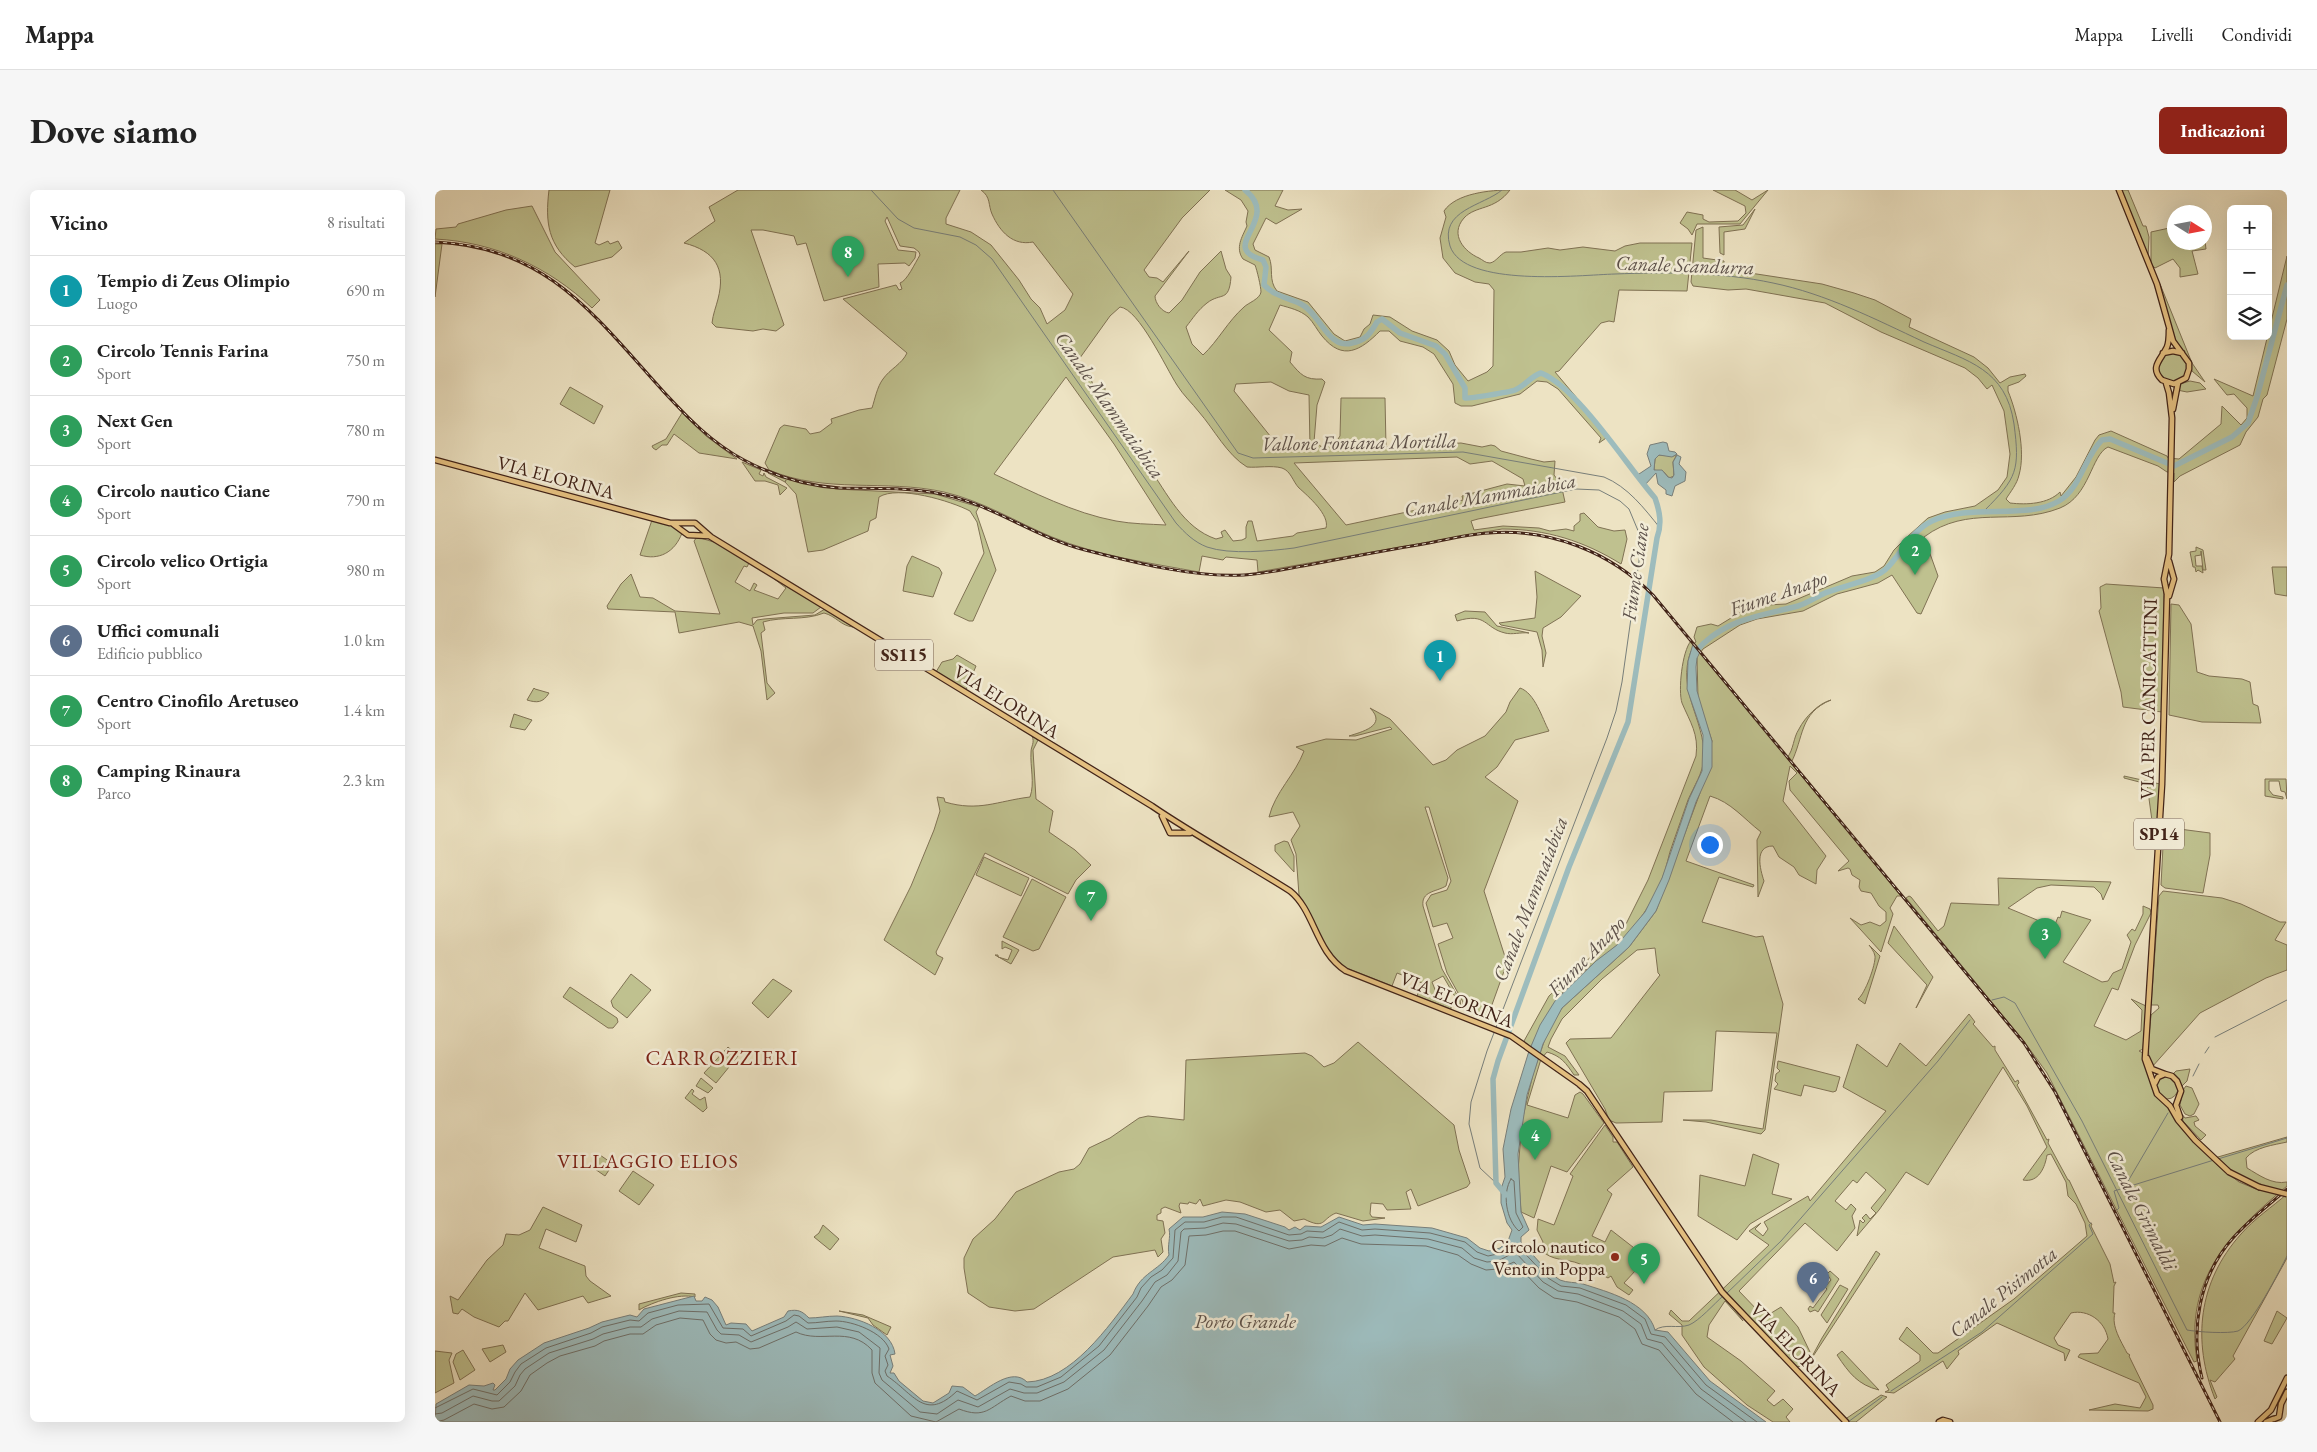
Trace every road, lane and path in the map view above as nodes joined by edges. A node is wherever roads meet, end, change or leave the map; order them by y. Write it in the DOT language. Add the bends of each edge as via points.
graph roads {
  1 [pos="2119,190"];
  2 [pos="2169,330"];
  3 [pos="2163,353"];
  4 [pos="2183,354"];
  5 [pos="2166,383"];
  6 [pos="2178,383"];
  7 [pos="2172,418"];
  8 [pos="435,460"];
  9 [pos="686,522"];
  10 [pos="670,523"];
  11 [pos="698,526"];
  12 [pos="683,530"];
  13 [pos="694,535"];
  14 [pos="711,537"];
  15 [pos="2169,554"];
  16 [pos="2173,575"];
  17 [pos="2164,579"];
  18 [pos="2172,583"];
  19 [pos="1160,812"];
  20 [pos="1177,824"];
  21 [pos="1168,828"];
  22 [pos="1178,834"];
  23 [pos="1207,840"];
  24 [pos="2165,1074"];
  25 [pos="2155,1084"];
  26 [pos="2165,1100"];
  27 [pos="2176,1100"];
  28 [pos="2203,1146"];
  29 [pos="2287,1194"];
  30 [pos="2287,1371"];
  31 [pos="2286,1380"];
  32 [pos="2279,1393"];
  33 [pos="2287,1393"];
  34 [pos="2280,1406"];
  35 [pos="2271,1410"];
  36 [pos="2274,1420"];
  37 [pos="1845,1421"];
  38 [pos="1939,1422"];
  39 [pos="1945,1422"];
  40 [pos="1950,1422"];
  41 [pos="2258,1422"];
  42 [pos="2266,1422"];
  43 [pos="2282,1422"];
  1 -- 2 [label="main road" via="2165,306"];
  2 -- 3 [label="main road" via="2168,344"];
  2 -- 4 [label="main road"];
  3 -- 4 [label="main road" via="2173,350"];
  3 -- 5 [label="main road" via="2156,368"];
  4 -- 6 [label="main road" via="2189,369 2186,378"];
  5 -- 6 [label="main road"];
  5 -- 7 [label="main road"];
  6 -- 7 [label="main road"];
  7 -- 15 [label="main road"];
  8 -- 10 [label="main road, VIA ELORINA"];
  9 -- 10 [label="main road"];
  9 -- 11 [label="main road"];
  9 -- 12 [label="main road"];
  10 -- 12 [label="main road"];
  11 -- 13 [label="main road"];
  11 -- 14 [label="main road, VIA ELORINA"];
  12 -- 13 [label="main road" via="688,536"];
  13 -- 14 [label="main road"];
  14 -- 19 [label="main road, VIA ELORINA / SS115"];
  15 -- 16 [label="main road"];
  15 -- 17 [label="main road, VIA PER CANICATTINI"];
  16 -- 17 [label="main road" via="2167,573"];
  16 -- 18 [label="main road"];
  17 -- 18 [label="main road"];
  17 -- 25 [label="main road, VIA PER CANICATTINI / SP14" via="2167,594 2162,784 2144,1053"];
  18 -- 24 [label="main road, VIA PER CANICATTINI / SP14" via="2169,595 2165,784 2147,1053 2152,1069"];
  19 -- 20 [label="main road, VIA ELORINA"];
  19 -- 21 [label="main road"];
  20 -- 21 [label="main road"];
  20 -- 22 [label="main road"];
  20 -- 23 [label="main road, VIA ELORINA"];
  21 -- 22 [label="main road" via="1170,834"];
  22 -- 23 [label="main road" via="1187,833"];
  23 -- 37 [label="main road, VIA ELORINA" via="1294,894 1323,946 1342,969 1511,1036 1587,1091 1722,1292"];
  24 -- 25 [label="main road" via="2158,1077"];
  24 -- 27 [label="main road" via="2179,1083 2181,1091"];
  25 -- 26 [label="main road" via="2157,1094"];
  26 -- 27 [label="main road"];
  26 -- 28 [label="main road" via="2189,1133"];
  27 -- 28 [label="main road" via="2180,1118"];
  28 -- 29 [label="main road, bridge" via="2235,1176 2259,1187"];
  30 -- 32 [label="main road"];
  31 -- 32 [label="main road"];
  32 -- 35 [label="main road"];
  33 -- 34 [label="main road"];
  34 -- 36 [label="main road" via="2279,1417"];
  34 -- 43 [label="main road"];
  35 -- 36 [label="main road" via="2270,1416"];
  35 -- 41 [label="main road"];
  36 -- 42 [label="main road"];
  38 -- 39 [label="main road"];
  39 -- 40 [label="main road"];
}
